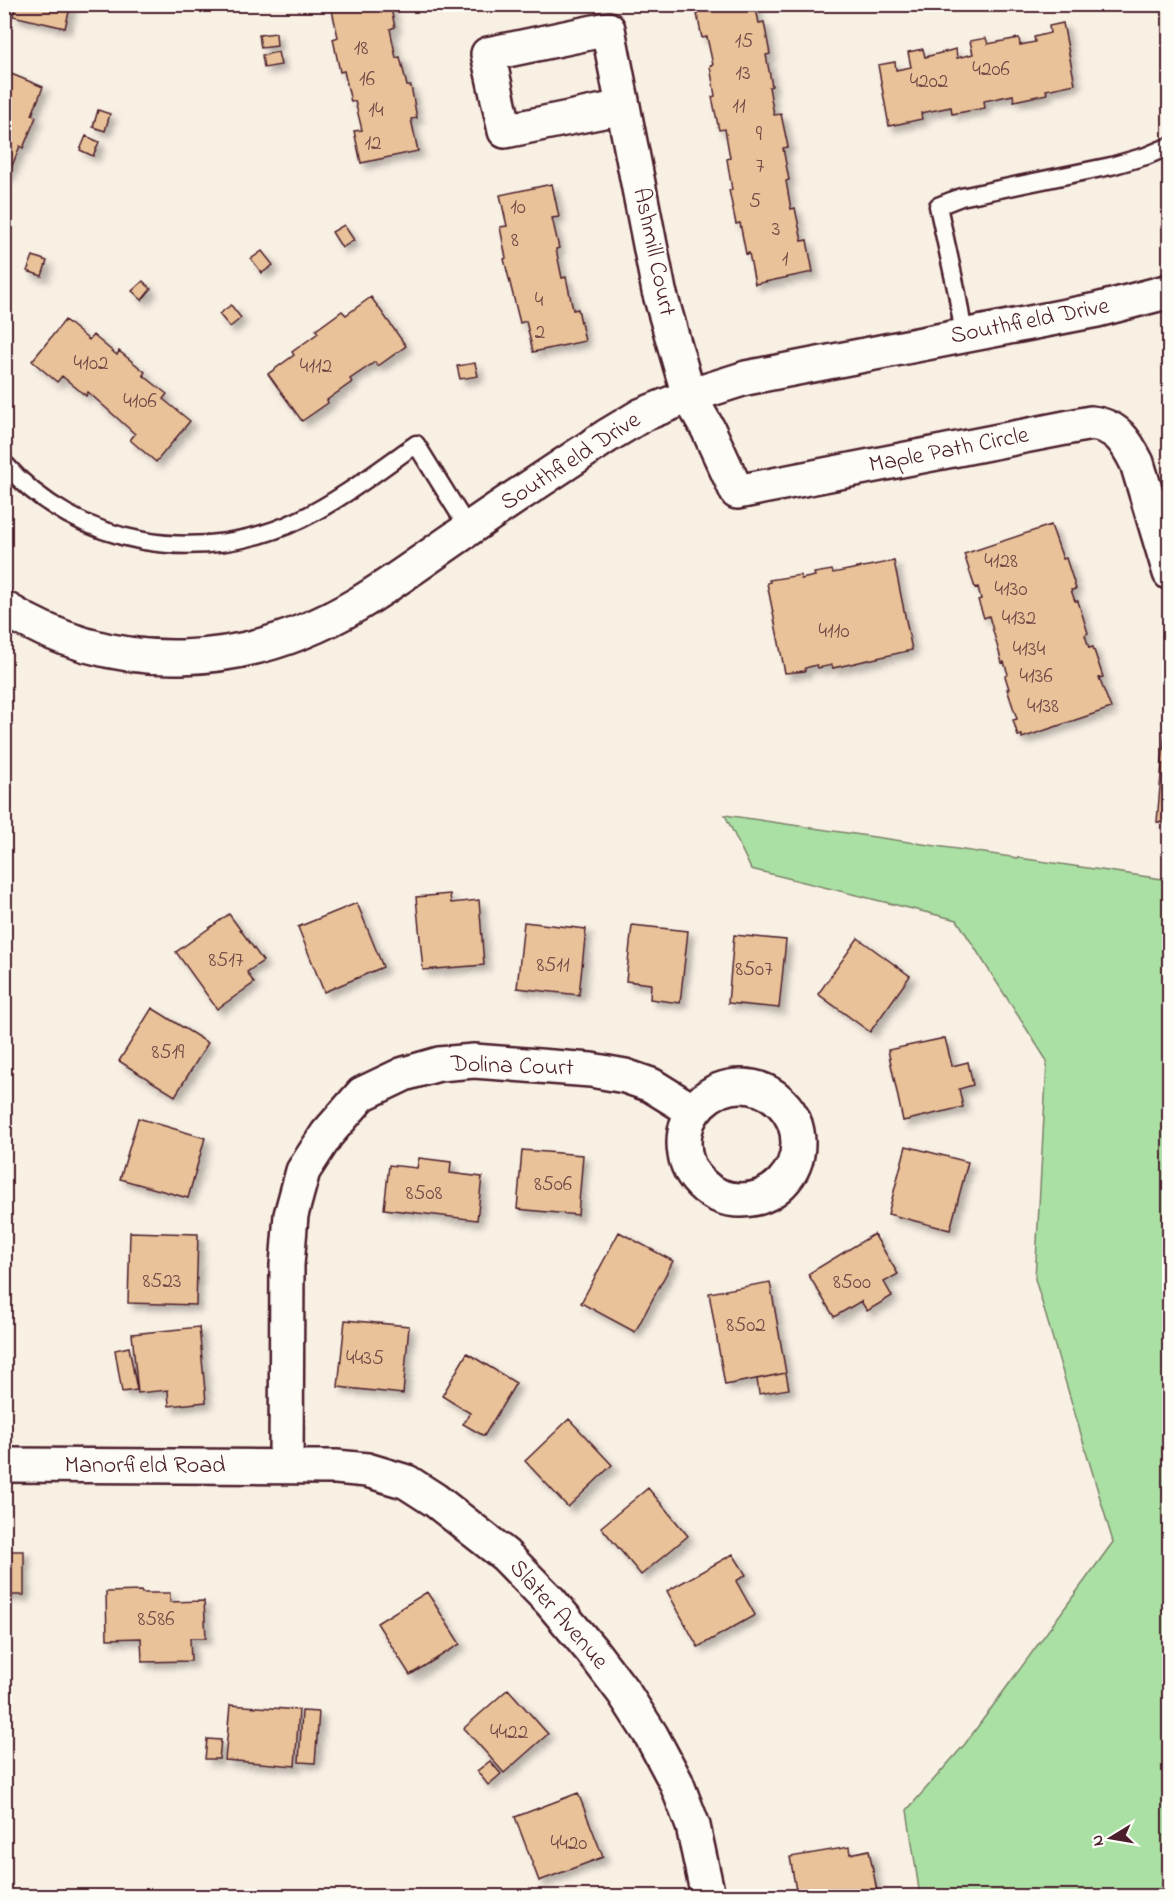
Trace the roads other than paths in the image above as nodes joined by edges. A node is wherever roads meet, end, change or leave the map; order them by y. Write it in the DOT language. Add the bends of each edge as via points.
graph roads {
  1 [pos="623,107"];
  2 [pos="1170,146"];
  3 [pos="1170,291"];
  4 [pos="964,335"];
  5 [pos="688,396"];
  6 [pos="4,463"];
  7 [pos="468,528"];
  8 [pos="1170,573"];
  9 [pos="4,608"];
  10 [pos="693,1111"];
  11 [pos="286,1465"];
  12 [pos="4,1466"];
  13 [pos="708,1896"];
  1 -- 5 [label="street, Ashmill Court" via="659,291"];
  2 -- 4 [label="lane" via="1111,166 961,197 938,206"];
  3 -- 4 [label="street, Southfield Drive" via="1097,310"];
  4 -- 5 [label="street, Southfield Drive" via="746,378"];
  5 -- 7 [label="street, Southfield Drive" via="642,415"];
  5 -- 8 [label="street, Maple Path Circle" via="737,492 1091,423 1104,425 1129,446 1137,463"];
  6 -- 7 [label="lane" via="42,497 98,530 175,546 240,540 300,520 416,444"];
  7 -- 9 [label="street, Southfield Drive" via="358,604 285,639 241,651 181,658 99,649"];
  10 -- 11 [label="street, Dolina Court" via="651,1085 626,1076 474,1061 439,1064 404,1074 362,1094 327,1134 303,1171 291,1215"];
  11 -- 12 [label="street, Manorfield Road"];
  11 -- 13 [label="street, Slater Avenue" via="367,1470 407,1482 505,1554 592,1651 651,1735 676,1782 693,1826"];
}
